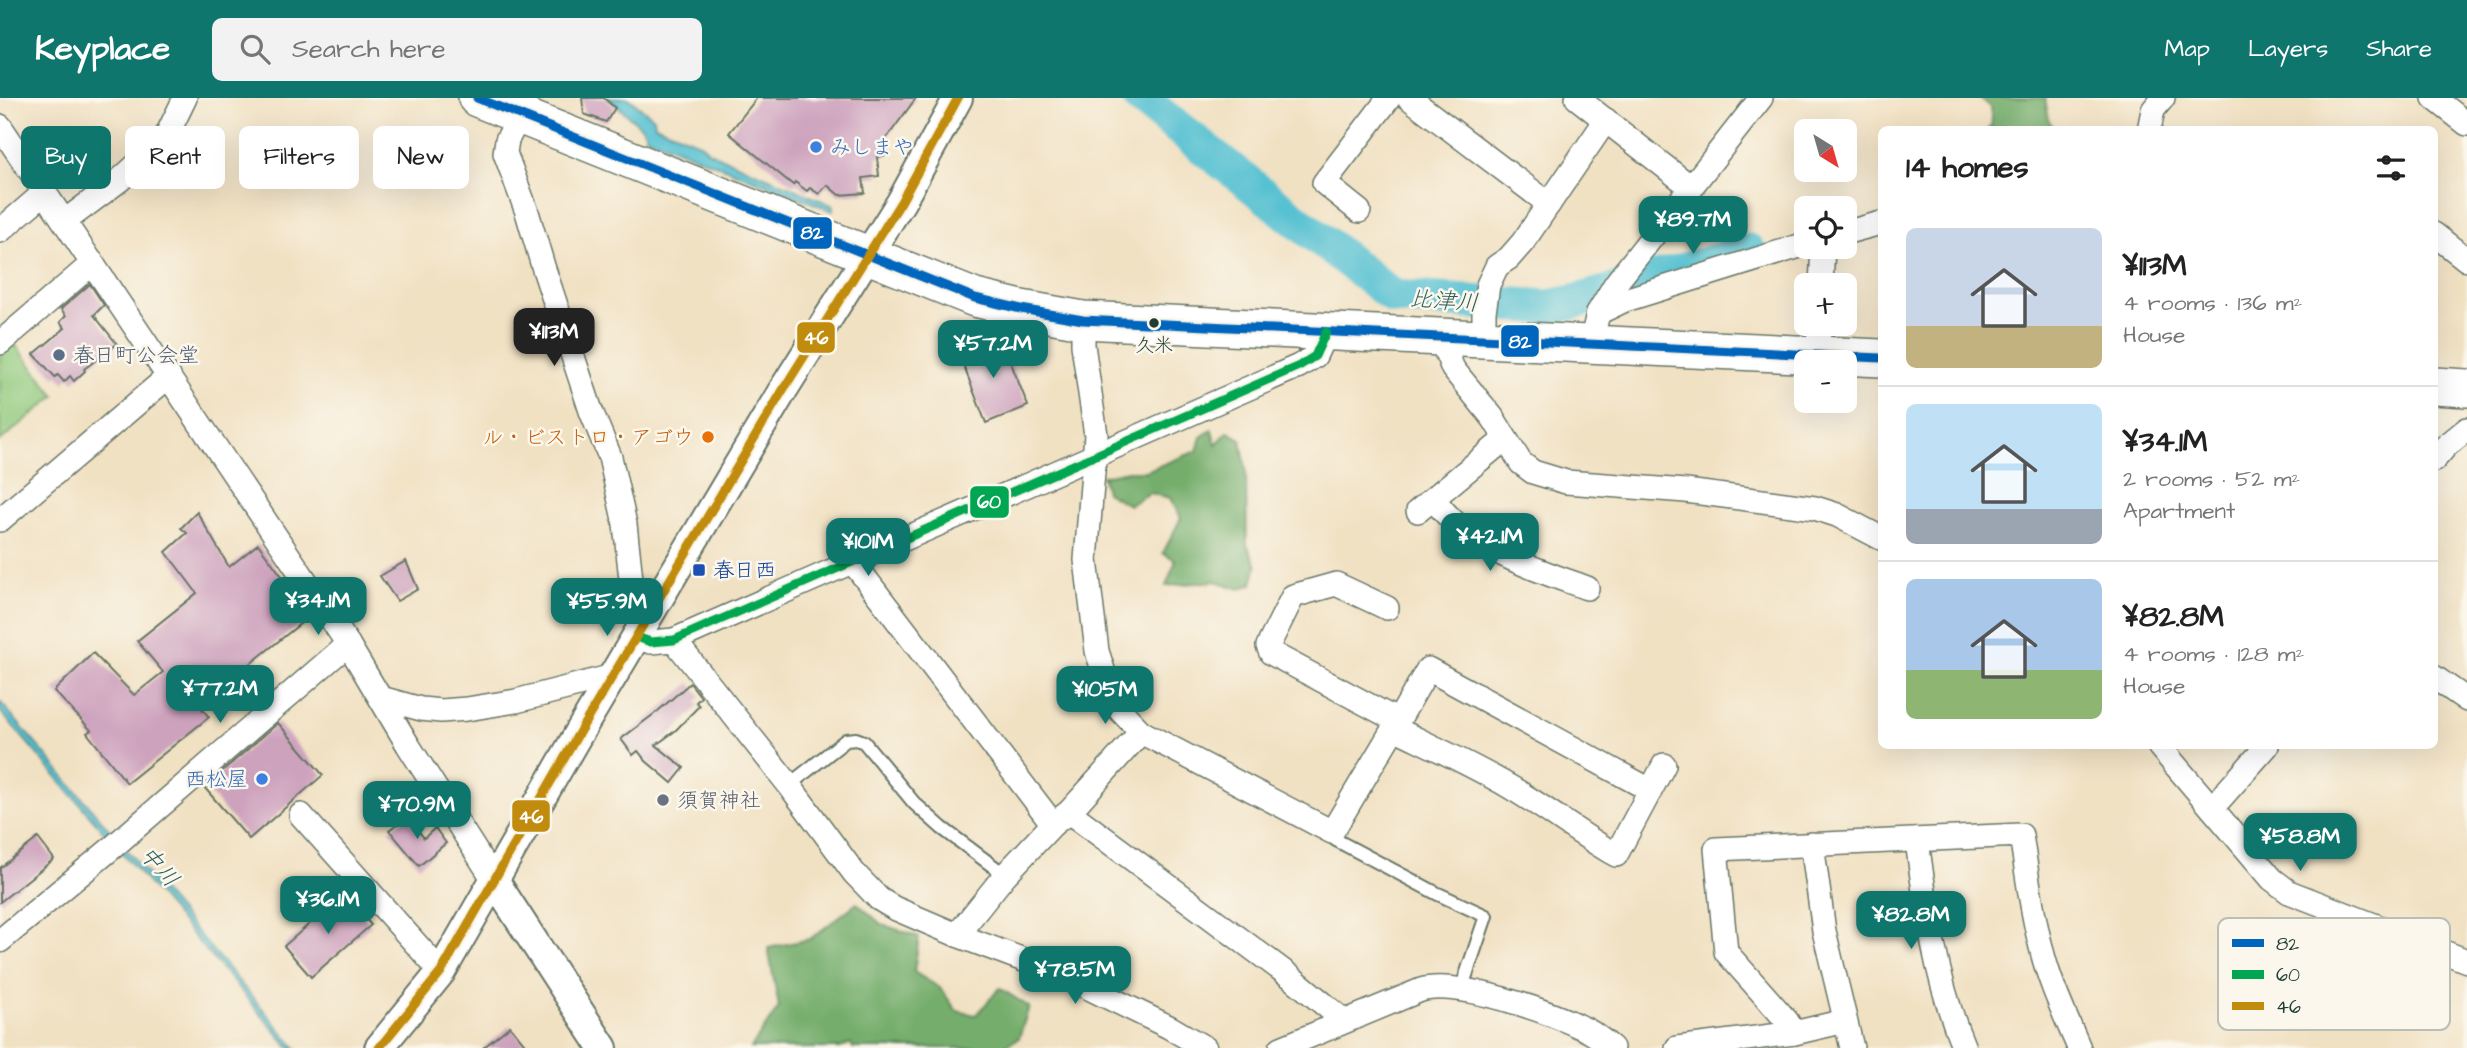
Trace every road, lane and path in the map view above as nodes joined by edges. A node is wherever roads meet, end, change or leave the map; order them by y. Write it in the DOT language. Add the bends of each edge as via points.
graph roads {
  1 [pos="185,98"];
  2 [pos="477,98"];
  3 [pos="958,98"];
  4 [pos="1389,98"];
  5 [pos="1409,98"];
  6 [pos="1577,98"];
  7 [pos="1761,98"];
  8 [pos="2163,98"];
  9 [pos="2434,98"];
  10 [pos="520,115"];
  11 [pos="1606,120"];
  12 [pos="2467,124"];
  13 [pos="0,126"];
  14 [pos="2150,126"];
  15 [pos="1692,188"];
  16 [pos="46,192"];
  17 [pos="1549,204"];
  18 [pos="1359,211"];
  19 [pos="65,221"];
  20 [pos="1878,224"];
  21 [pos="1857,229"];
  22 [pos="0,231"];
  23 [pos="2438,236"];
  24 [pos="1794,248"];
  25 [pos="867,254"];
  26 [pos="2467,260"];
  27 [pos="93,263"];
  28 [pos="1484,315"];
  29 [pos="1083,320"];
  30 [pos="1598,320"];
  31 [pos="1326,332"];
  32 [pos="1444,337"];
  33 [pos="1819,339"];
  34 [pos="0,343"];
  35 [pos="1878,357"];
  36 [pos="169,376"];
  37 [pos="2438,386"];
  38 [pos="2467,388"];
  39 [pos="2467,429"];
  40 [pos="1505,439"];
  41 [pos="1094,455"];
  42 [pos="2438,455"];
  43 [pos="0,520"];
  44 [pos="1878,536"];
  45 [pos="852,561"];
  46 [pos="1587,588"];
  47 [pos="1387,608"];
  48 [pos="640,631"];
  49 [pos="674,639"];
  50 [pos="348,644"];
  51 [pos="613,676"];
  52 [pos="2438,680"];
  53 [pos="381,698"];
  54 [pos="2467,700"];
  55 [pos="1396,725"];
  56 [pos="1141,732"];
  57 [pos="2163,749"];
  58 [pos="2264,749"];
  59 [pos="1664,765"];
  60 [pos="789,785"];
  61 [pos="1650,790"];
  62 [pos="2212,808"];
  63 [pos="302,815"];
  64 [pos="1061,818"];
  65 [pos="1332,832"];
  66 [pos="1917,840"];
  67 [pos="1812,845"];
  68 [pos="1005,875"];
  69 [pos="494,880"];
  70 [pos="2356,918"];
  71 [pos="957,935"];
  72 [pos="0,941"];
  73 [pos="2450,954"];
  74 [pos="2467,961"];
  75 [pos="441,972"];
  76 [pos="1461,990"];
  77 [pos="1845,1021"];
  78 [pos="1340,1023"];
  79 [pos="1794,1033"];
  80 [pos="379,1048"];
  81 [pos="603,1048"];
  82 [pos="1205,1048"];
  83 [pos="1281,1048"];
  84 [pos="1612,1048"];
  85 [pos="1677,1048"];
  86 [pos="1852,1048"];
  87 [pos="1964,1048"];
  88 [pos="2078,1048"];
  1 -- 19 [label="street" via="173,126 156,148"];
  2 -- 10 [label="main road"];
  3 -- 25 [label="street"];
  4 -- 18 [label="street" via="1324,183"];
  5 -- 17 [label="street"];
  6 -- 11 [label="street"];
  7 -- 15 [label="street"];
  8 -- 14 [label="street" via="2153,110"];
  9 -- 12 [label="street"];
  10 -- 25 [label="main road"];
  10 -- 48 [label="street" via="505,153 610,457"];
  11 -- 15 [label="street"];
  11 -- 17 [label="street"];
  13 -- 16 [label="street"];
  15 -- 30 [label="street" via="1616,283"];
  16 -- 19 [label="street"];
  16 -- 22 [label="street"];
  17 -- 28 [label="street" via="1523,242 1497,266"];
  19 -- 27 [label="street"];
  20 -- 21 [label="street"];
  23 -- 26 [label="street"];
  24 -- 30 [label="street" via="1625,300"];
  25 -- 29 [label="main road" via="975,298"];
  25 -- 48 [label="street"];
  27 -- 34 [label="street"];
  27 -- 36 [label="street"];
  28 -- 30 [label="main road"];
  28 -- 32 [label="main road"];
  29 -- 31 [label="main road"];
  29 -- 41 [label="street" via="1096,435"];
  30 -- 33 [label="main road"];
  31 -- 32 [label="main road"];
  31 -- 41 [label="street" via="1315,356 1299,366"];
  32 -- 40 [label="street" via="1453,369"];
  33 -- 35 [label="main road"];
  36 -- 43 [label="street"];
  36 -- 50 [label="street"];
  37 -- 38 [label="main road"];
  39 -- 42 [label="street"];
  40 -- 44 [label="street" via="1533,472 1566,482 1686,491 1815,508"];
  40 -- 46 [label="street" via="1426,505 1512,561"];
  41 -- 45 [label="street"];
  41 -- 56 [label="street" via="1086,560 1097,651 1110,692"];
  45 -- 49 [label="street"];
  45 -- 64 [label="street"];
  47 -- 55 [label="street" via="1336,584 1293,596 1268,646 1271,653"];
  48 -- 49 [label="street" via="651,642"];
  48 -- 51 [label="street"];
  49 -- 60 [label="street"];
  50 -- 53 [label="street"];
  50 -- 72 [label="street"];
  51 -- 53 [label="street" via="467,709 421,709"];
  51 -- 69 [label="street"];
  52 -- 54 [label="street"];
  53 -- 69 [label="street"];
  55 -- 61 [label="street" via="1428,669"];
  55 -- 61 [label="street" via="1514,789 1616,855"];
  55 -- 65 [label="street"];
  56 -- 64 [label="street"];
  56 -- 65 [label="street"];
  57 -- 62 [label="street"];
  58 -- 62 [label="street"];
  59 -- 61 [label="street"];
  60 -- 68 [label="lane" via="845,740 856,739 914,803"];
  60 -- 71 [label="street" via="854,873 879,899"];
  62 -- 70 [label="street" via="2272,879 2289,892"];
  63 -- 75 [label="street"];
  64 -- 68 [label="street"];
  64 -- 78 [label="street" via="1290,977 1337,1015"];
  65 -- 76 [label="lane" via="1336,839 1486,916"];
  66 -- 67 [label="street"];
  66 -- 87 [label="street" via="1928,930"];
  66 -- 88 [label="street" via="2021,835 2041,948"];
  67 -- 77 [label="street" via="1824,931"];
  67 -- 79 [label="street" via="1716,849 1726,952"];
  68 -- 71 [label="street"];
  69 -- 75 [label="street"];
  69 -- 81 [label="street"];
  71 -- 82 [label="street" via="1056,972"];
  73 -- 74 [label="street"];
  75 -- 80 [label="street"];
  76 -- 78 [label="street" via="1432,986"];
  76 -- 84 [label="street" via="1544,1012 1587,1030"];
  77 -- 79 [label="street"];
  77 -- 86 [label="street"];
  78 -- 83 [label="street"];
  79 -- 85 [label="street"];
}
